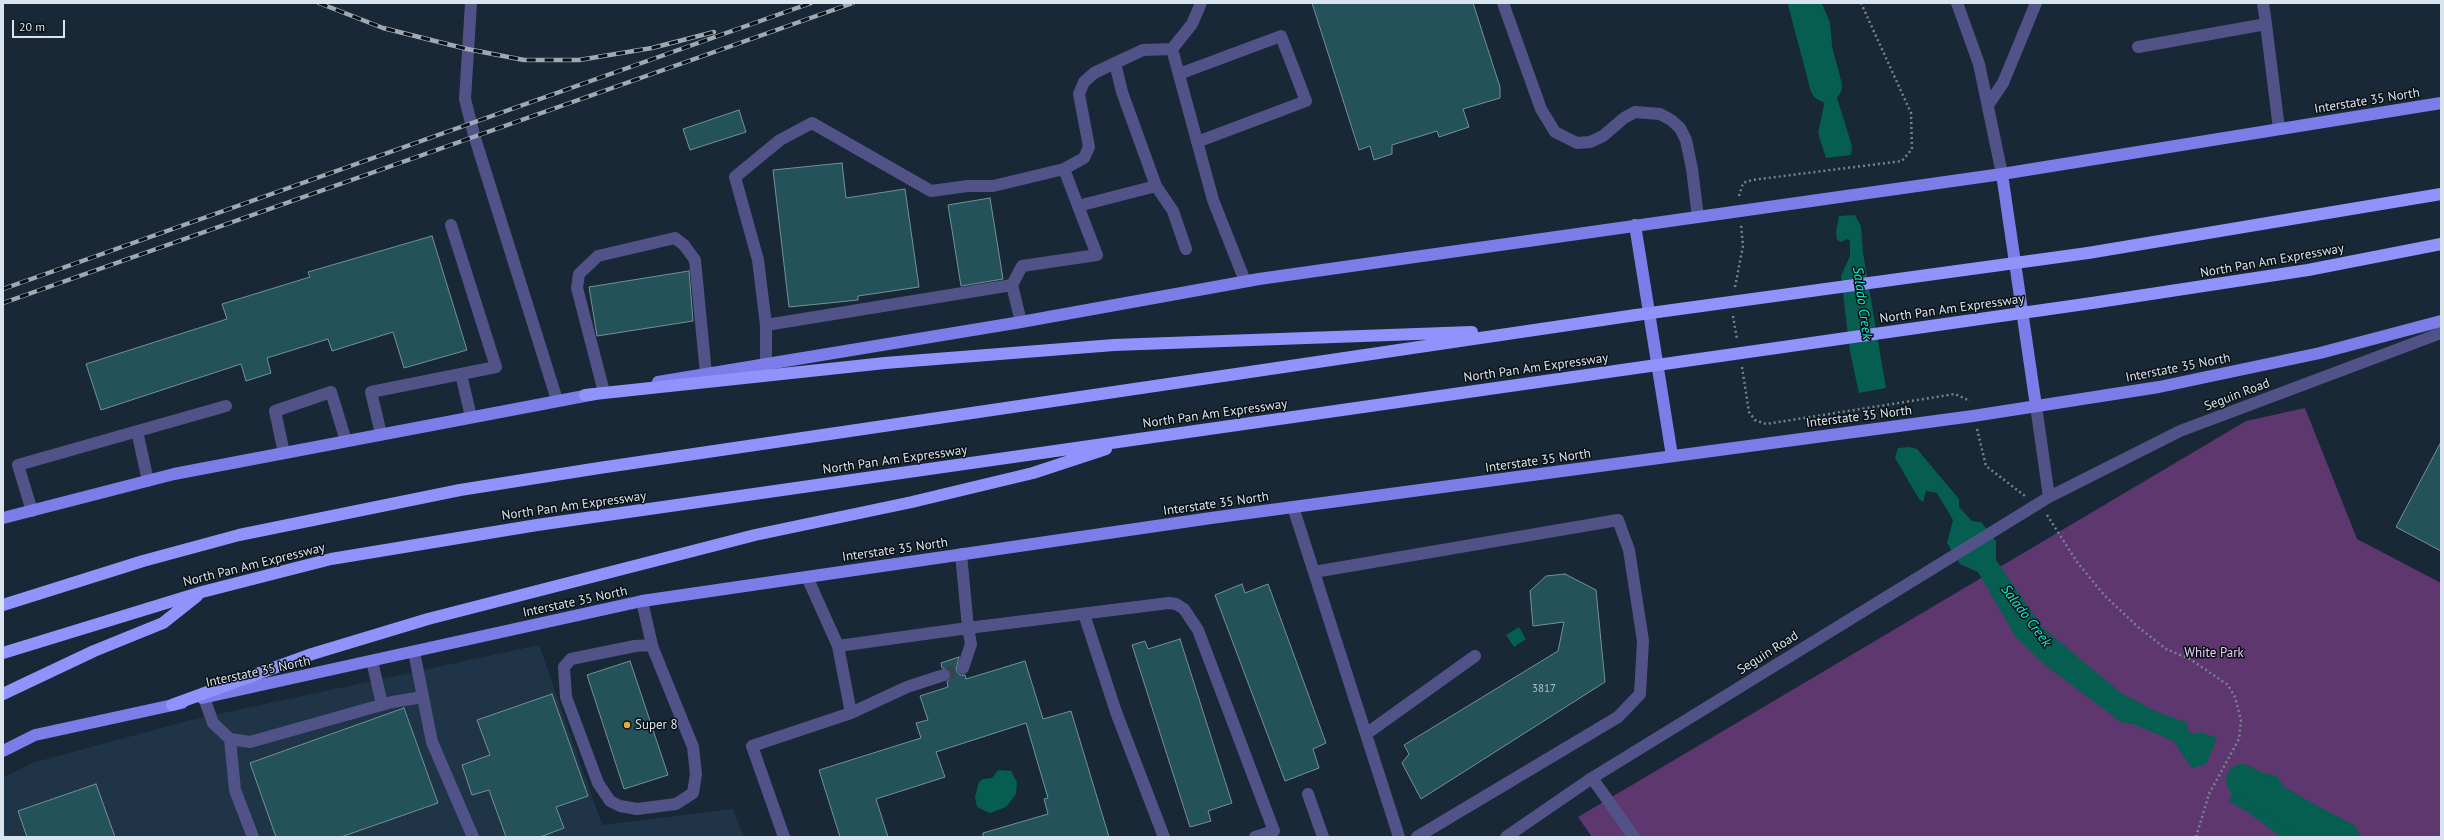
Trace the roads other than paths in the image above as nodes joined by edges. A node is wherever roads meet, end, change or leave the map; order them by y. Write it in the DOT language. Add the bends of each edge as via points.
graph roads {
  1 [pos="471,3"];
  2 [pos="1201,3"];
  3 [pos="1503,3"];
  4 [pos="1957,3"];
  5 [pos="2036,3"];
  6 [pos="2263,3"];
  7 [pos="2266,24"];
  8 [pos="2138,47"];
  9 [pos="1172,49"];
  10 [pos="1114,63"];
  11 [pos="1179,74"];
  12 [pos="2441,103"];
  13 [pos="1988,105"];
  14 [pos="2279,129"];
  15 [pos="1197,142"];
  16 [pos="1064,169"];
  17 [pos="2002,174"];
  18 [pos="1156,186"];
  19 [pos="2441,188"];
  20 [pos="2441,194"];
  21 [pos="2396,203"];
  22 [pos="1078,206"];
  23 [pos="1698,217"];
  24 [pos="1634,225"];
  25 [pos="451,226"];
  26 [pos="2441,244"];
  27 [pos="1186,248"];
  28 [pos="1245,281"];
  29 [pos="1012,285"];
  30 [pos="2441,321"];
  31 [pos="1021,322"];
  32 [pos="766,325"];
  33 [pos="1537,330"];
  34 [pos="2441,333"];
  35 [pos="766,363"];
  36 [pos="461,374"];
  37 [pos="706,374"];
  38 [pos="604,392"];
  39 [pos="585,395"];
  40 [pos="557,400"];
  41 [pos="226,406"];
  42 [pos="2036,406"];
  43 [pos="471,417"];
  44 [pos="137,431"];
  45 [pos="381,434"];
  46 [pos="1135,439"];
  47 [pos="346,441"];
  48 [pos="284,453"];
  49 [pos="1672,456"];
  50 [pos="148,481"];
  51 [pos="2049,497"];
  52 [pos="1293,507"];
  53 [pos="32,511"];
  54 [pos="3,518"];
  55 [pos="961,554"];
  56 [pos="1314,572"];
  57 [pos="807,577"];
  58 [pos="202,592"];
  59 [pos="642,601"];
  60 [pos="3,605"];
  61 [pos="1084,614"];
  62 [pos="968,628"];
  63 [pos="652,645"];
  64 [pos="838,646"];
  65 [pos="414,652"];
  66 [pos="3,653"];
  67 [pos="1475,656"];
  68 [pos="372,661"];
  69 [pos="963,668"];
  70 [pos="944,675"];
  71 [pos="3,694"];
  72 [pos="423,697"];
  73 [pos="204,698"];
  74 [pos="382,704"];
  75 [pos="172,705"];
  76 [pos="851,713"];
  77 [pos="1366,734"];
  78 [pos="230,739"];
  79 [pos="3,751"];
  80 [pos="1592,778"];
  81 [pos="1308,794"];
  82 [pos="253,837"];
  83 [pos="473,837"];
  84 [pos="784,837"];
  85 [pos="1164,837"];
  86 [pos="1255,837"];
  87 [pos="1323,837"];
  88 [pos="1399,837"];
  89 [pos="1417,837"];
  90 [pos="1506,837"];
  91 [pos="1634,837"];
  1 -- 40 [label="street" via="466,99 474,135"];
  2 -- 9 [label="street" via="1192,24"];
  3 -- 23 [label="street" via="1541,109 1555,132 1577,143 1590,142 1603,136 1635,112 1660,114 1680,128 1686,140"];
  4 -- 13 [label="street" via="1979,64"];
  5 -- 13 [label="street" via="2003,83"];
  6 -- 7 [label="street"];
  7 -- 8 [label="street"];
  7 -- 14 [label="street"];
  9 -- 10 [label="street" via="1143,50"];
  9 -- 11 [label="street"];
  10 -- 16 [label="street" via="1094,73 1084,82 1079,94 1089,147 1084,158"];
  10 -- 18 [label="street"];
  11 -- 15 [label="street"];
  11 -- 15 [label="street" via="1281,36 1306,101"];
  12 -- 14 [label="main road, Interstate 35 North"];
  13 -- 17 [label="street"];
  14 -- 17 [label="main road, Interstate 35 North"];
  15 -- 28 [label="street" via="1213,200"];
  16 -- 22 [label="street"];
  16 -- 32 [label="street" via="993,186 930,191 812,123 780,140 735,177 758,260"];
  17 -- 23 [label="main road, Interstate 35 North"];
  17 -- 42 [label="main road"];
  18 -- 22 [label="street"];
  18 -- 27 [label="street" via="1173,211"];
  19 -- 21 [label="highway"];
  20 -- 21 [label="highway"];
  21 -- 33 [label="highway, bridge" via="2088,253"];
  22 -- 29 [label="street" via="1097,255 1022,266"];
  23 -- 24 [label="main road, Interstate 35 North"];
  24 -- 28 [label="main road, Interstate 35 North"];
  24 -- 49 [label="main road"];
  25 -- 36 [label="street" via="496,367"];
  26 -- 46 [label="highway, North Pan Am Expressway, bridge" via="2308,270 2092,304"];
  28 -- 31 [label="main road, Interstate 35 North"];
  29 -- 31 [label="street"];
  29 -- 32 [label="street"];
  30 -- 42 [label="main road, Interstate 35 North" via="2320,353 2159,387"];
  31 -- 35 [label="main road, Interstate 35 North"];
  32 -- 35 [label="street"];
  33 -- 39 [label="highway" via="1114,345 885,363"];
  33 -- 60 [label="highway" via="460,490 239,534 129,565"];
  34 -- 51 [label="street, Seguin Road" via="2180,431"];
  35 -- 37 [label="main road, Interstate 35 North"];
  36 -- 43 [label="street"];
  36 -- 45 [label="street" via="371,392"];
  37 -- 38 [label="main road, Interstate 35 North"];
  37 -- 38 [label="street" via="695,260 675,238 598,256 579,274 577,288"];
  38 -- 39 [label="main road, Interstate 35 North"];
  39 -- 40 [label="main road, Interstate 35 North"];
  40 -- 43 [label="main road, Interstate 35 North"];
  41 -- 44 [label="street"];
  42 -- 49 [label="main road, Interstate 35 North"];
  42 -- 51 [label="street"];
  43 -- 45 [label="main road, Interstate 35 North"];
  44 -- 50 [label="street"];
  44 -- 53 [label="street" via="18,465"];
  45 -- 47 [label="main road, Interstate 35 North"];
  46 -- 58 [label="highway, North Pan Am Expressway" via="537,525 330,559"];
  46 -- 75 [label="highway" via="1033,473 755,535 428,620 312,654"];
  47 -- 48 [label="main road, Interstate 35 North"];
  47 -- 48 [label="street" via="331,392 275,411"];
  48 -- 50 [label="main road, Interstate 35 North"];
  49 -- 52 [label="main road, Interstate 35 North"];
  50 -- 53 [label="main road, Interstate 35 North"];
  51 -- 80 [label="street, Seguin Road"];
  52 -- 55 [label="main road, Interstate 35 North"];
  52 -- 56 [label="street"];
  53 -- 54 [label="main road, Interstate 35 North"];
  55 -- 57 [label="main road, Interstate 35 North"];
  55 -- 62 [label="street"];
  56 -- 77 [label="street"];
  56 -- 89 [label="street" via="1618,520 1629,550 1643,641 1640,694 1618,717"];
  57 -- 59 [label="main road, Interstate 35 North"];
  57 -- 64 [label="street"];
  58 -- 66 [label="highway, North Pan Am Expressway"];
  58 -- 71 [label="highway" via="164,623 87,654"];
  59 -- 63 [label="street"];
  59 -- 65 [label="main road, Interstate 35 North"];
  61 -- 62 [label="street"];
  61 -- 85 [label="street" via="1116,712"];
  61 -- 86 [label="street" via="1169,603 1184,609 1198,630 1274,831"];
  62 -- 64 [label="street"];
  62 -- 69 [label="street" via="971,644"];
  63 -- 63 [label="street" via="685,724 693,748 696,774 693,793 676,804 637,809 610,801 598,783 566,697 564,667 571,659"];
  64 -- 76 [label="street"];
  65 -- 68 [label="main road, Interstate 35 North"];
  65 -- 72 [label="street"];
  67 -- 77 [label="street"];
  68 -- 73 [label="main road, Interstate 35 North"];
  68 -- 74 [label="street"];
  70 -- 76 [label="street" via="907,687"];
  72 -- 74 [label="street"];
  72 -- 83 [label="street" via="432,742"];
  73 -- 75 [label="main road, Interstate 35 North"];
  73 -- 78 [label="street" via="213,723"];
  74 -- 78 [label="street" via="250,742"];
  75 -- 79 [label="main road, Interstate 35 North" via="35,735"];
  76 -- 84 [label="street" via="752,746"];
  77 -- 88 [label="street"];
  78 -- 82 [label="street" via="235,790"];
  80 -- 90 [label="street, Seguin Road"];
  80 -- 91 [label="street"];
  81 -- 87 [label="street"];
}
